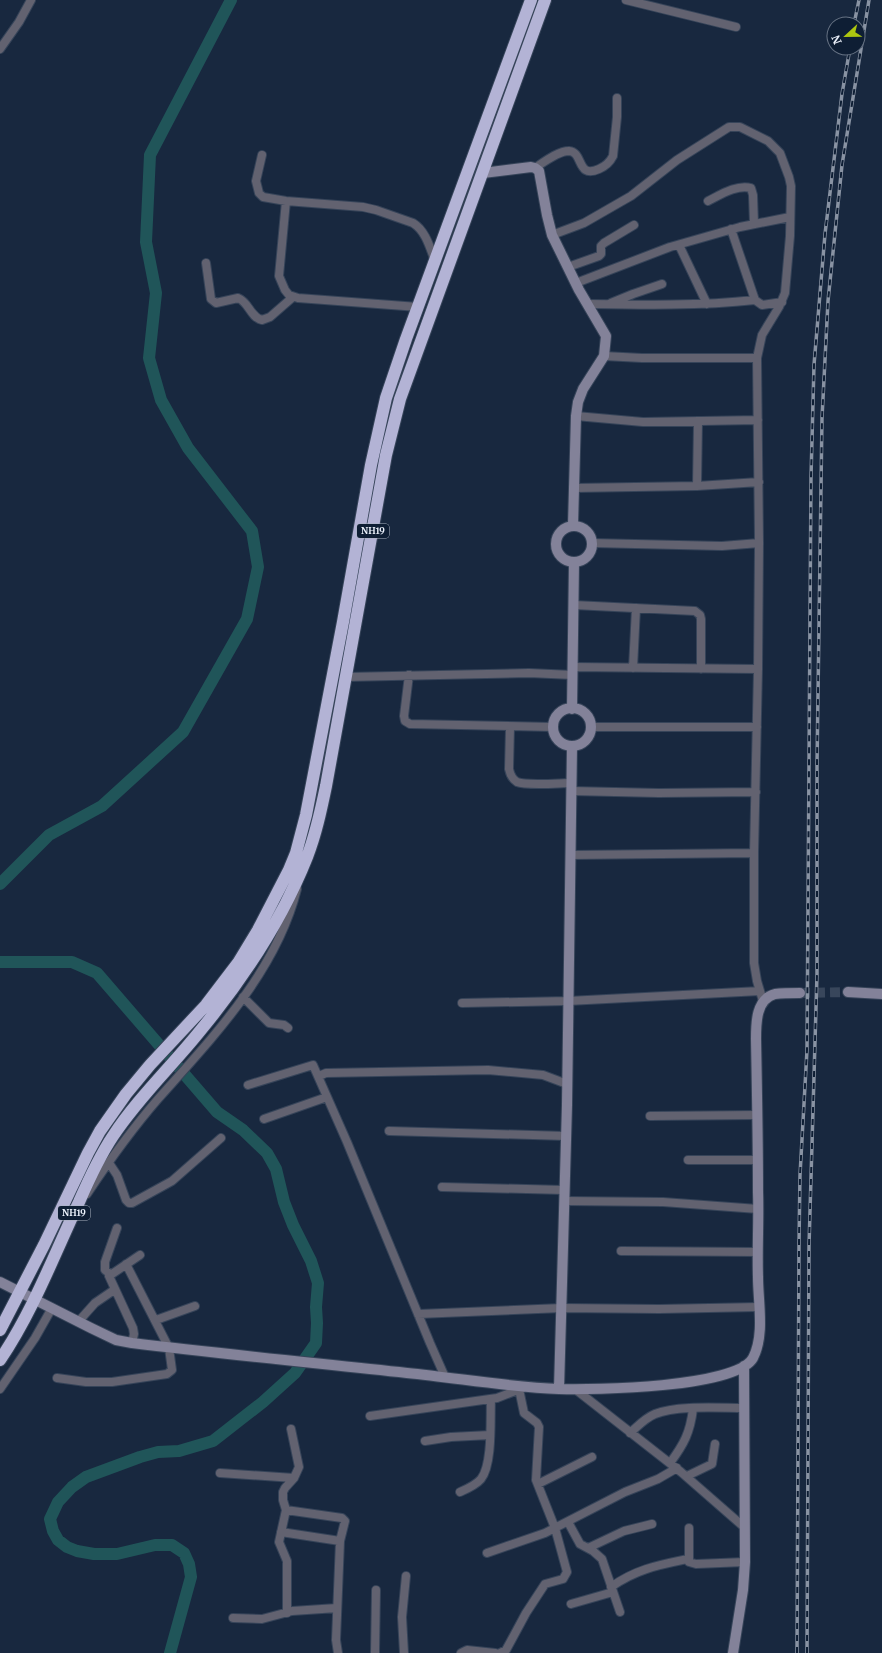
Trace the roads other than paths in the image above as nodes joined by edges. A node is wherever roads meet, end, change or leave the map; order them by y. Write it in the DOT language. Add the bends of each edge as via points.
graph roads {
  1 [pos="31,0"];
  2 [pos="531,0"];
  3 [pos="546,0"];
  4 [pos="626,0"];
  5 [pos="736,27"];
  6 [pos="0,49"];
  7 [pos="617,98"];
  8 [pos="262,155"];
  9 [pos="535,168"];
  10 [pos="483,173"];
  11 [pos="286,201"];
  12 [pos="708,201"];
  13 [pos="790,217"];
  14 [pos="754,224"];
  15 [pos="634,225"];
  16 [pos="731,229"];
  17 [pos="552,235"];
  18 [pos="679,245"];
  19 [pos="435,261"];
  20 [pos="206,264"];
  21 [pos="568,267"];
  22 [pos="576,283"];
  23 [pos="662,284"];
  24 [pos="293,297"];
  25 [pos="755,300"];
  26 [pos="782,302"];
  27 [pos="588,304"];
  28 [pos="609,304"];
  29 [pos="707,304"];
  30 [pos="418,307"];
  31 [pos="604,356"];
  32 [pos="757,358"];
  33 [pos="576,416"];
  34 [pos="758,420"];
  35 [pos="698,421"];
  36 [pos="758,482"];
  37 [pos="697,486"];
  38 [pos="574,488"];
  39 [pos="573,525"];
  40 [pos="592,543"];
  41 [pos="758,543"];
  42 [pos="574,562"];
  43 [pos="574,605"];
  44 [pos="636,608"];
  45 [pos="634,668"];
  46 [pos="701,669"];
  47 [pos="758,669"];
  48 [pos="573,671"];
  49 [pos="409,675"];
  50 [pos="346,677"];
  51 [pos="572,709"];
  52 [pos="510,727"];
  53 [pos="553,727"];
  54 [pos="591,727"];
  55 [pos="757,727"];
  56 [pos="572,746"];
  57 [pos="571,787"];
  58 [pos="756,792"];
  59 [pos="754,853"];
  60 [pos="570,856"];
  61 [pos="302,867"];
  62 [pos="760,991"];
  63 [pos="848,992"];
  64 [pos="800,993"];
  65 [pos="882,994"];
  66 [pos="243,997"];
  67 [pos="568,1001"];
  68 [pos="763,1001"];
  69 [pos="462,1003"];
  70 [pos="288,1028"];
  71 [pos="319,1076"];
  72 [pos="567,1084"];
  73 [pos="248,1085"];
  74 [pos="327,1097"];
  75 [pos="757,1114"];
  76 [pos="650,1116"];
  77 [pos="264,1119"];
  78 [pos="389,1131"];
  79 [pos="566,1136"];
  80 [pos="221,1138"];
  81 [pos="688,1160"];
  82 [pos="758,1160"];
  83 [pos="109,1163"];
  84 [pos="442,1187"];
  85 [pos="564,1190"];
  86 [pos="564,1201"];
  87 [pos="758,1209"];
  88 [pos="73,1214"];
  89 [pos="117,1228"];
  90 [pos="621,1251"];
  91 [pos="758,1252"];
  92 [pos="140,1255"];
  93 [pos="126,1264"];
  94 [pos="110,1274"];
  95 [pos="0,1282"];
  96 [pos="114,1290"];
  97 [pos="20,1293"];
  98 [pos="35,1300"];
  99 [pos="195,1306"];
  100 [pos="759,1306"];
  101 [pos="52,1308"];
  102 [pos="562,1308"];
  103 [pos="418,1314"];
  104 [pos="156,1320"];
  105 [pos="78,1322"];
  106 [pos="0,1330"];
  107 [pos="132,1343"];
  108 [pos="169,1348"];
  109 [pos="0,1360"];
  110 [pos="744,1366"];
  111 [pos="445,1377"];
  112 [pos="57,1378"];
  113 [pos="522,1388"];
  114 [pos="0,1389"];
  115 [pos="559,1389"];
  116 [pos="575,1389"];
  117 [pos="491,1399"];
  118 [pos="744,1408"];
  119 [pos="693,1409"];
  120 [pos="370,1416"];
  121 [pos="291,1429"];
  122 [pos="630,1432"];
  123 [pos="490,1435"];
  124 [pos="425,1441"];
  125 [pos="715,1444"];
  126 [pos="592,1457"];
  127 [pos="670,1463"];
  128 [pos="677,1468"];
  129 [pos="220,1473"];
  130 [pos="686,1476"];
  131 [pos="294,1478"];
  132 [pos="538,1484"];
  133 [pos="460,1492"];
  134 [pos="286,1510"];
  135 [pos="568,1522"];
  136 [pos="652,1524"];
  137 [pos="744,1527"];
  138 [pos="555,1528"];
  139 [pos="689,1528"];
  140 [pos="281,1532"];
  141 [pos="340,1541"];
  142 [pos="588,1548"];
  143 [pos="488,1553"];
  144 [pos="688,1559"];
  145 [pos="745,1562"];
  146 [pos="406,1576"];
  147 [pos="376,1590"];
  148 [pos="612,1590"];
  149 [pos="571,1604"];
  150 [pos="337,1608"];
  151 [pos="620,1612"];
  152 [pos="287,1613"];
  153 [pos="233,1618"];
  154 [pos="338,1653"];
  155 [pos="375,1653"];
  156 [pos="404,1653"];
  157 [pos="461,1653"];
  158 [pos="495,1653"];
  159 [pos="501,1653"];
  160 [pos="733,1653"];
  1 -- 6 [label="street"];
  2 -- 19 [label="highway, NH19"];
  3 -- 10 [label="highway, NH19"];
  4 -- 5 [label="street"];
  7 -- 9 [label="street" via="611,161 591,172 584,169 576,155 569,151"];
  8 -- 11 [label="street" via="256,181 259,193 270,199"];
  9 -- 10 [label="street"];
  9 -- 17 [label="street" via="541,175"];
  10 -- 50 [label="highway, NH19" via="400,400 386,455"];
  11 -- 19 [label="street" via="364,207 413,223 423,232"];
  11 -- 24 [label="street" via="279,276 285,290"];
  12 -- 14 [label="street" via="734,189 751,188"];
  13 -- 14 [label="street"];
  13 -- 17 [label="street" via="790,181 780,153 768,141 746,129 734,126 677,160 631,196 600,215"];
  13 -- 26 [label="street" via="785,293"];
  14 -- 16 [label="street"];
  15 -- 21 [label="street" via="601,246 599,256"];
  16 -- 18 [label="street"];
  16 -- 25 [label="street"];
  17 -- 21 [label="street"];
  18 -- 22 [label="street"];
  18 -- 29 [label="street"];
  19 -- 30 [label="highway, NH19"];
  20 -- 24 [label="street" via="210,299 216,303 238,298 255,317 262,320 270,317"];
  21 -- 22 [label="street"];
  22 -- 27 [label="street"];
  23 -- 28 [label="street"];
  24 -- 30 [label="street"];
  25 -- 26 [label="street" via="762,305"];
  25 -- 29 [label="street"];
  26 -- 32 [label="street" via="762,335"];
  27 -- 28 [label="street"];
  27 -- 31 [label="street" via="606,336"];
  28 -- 29 [label="street"];
  30 -- 97 [label="highway, NH19" via="397,363 378,431 306,815 290,870 238,962 219,988 150,1065 100,1131"];
  31 -- 32 [label="street"];
  31 -- 33 [label="street" via="583,389"];
  32 -- 34 [label="street"];
  33 -- 35 [label="street" via="643,422"];
  33 -- 38 [label="street"];
  34 -- 35 [label="street"];
  34 -- 36 [label="street"];
  35 -- 37 [label="street"];
  36 -- 37 [label="street"];
  36 -- 41 [label="street"];
  37 -- 38 [label="street"];
  38 -- 39 [label="street"];
  39 -- 40 [label="street" via="583,528"];
  39 -- 42 [label="street" via="561,531 556,547 561,557"];
  40 -- 41 [label="street" via="722,546"];
  40 -- 42 [label="street" via="584,559"];
  41 -- 47 [label="street"];
  42 -- 43 [label="street"];
  43 -- 44 [label="street"];
  43 -- 48 [label="street"];
  44 -- 45 [label="street"];
  44 -- 46 [label="street" via="695,611 700,615"];
  45 -- 46 [label="street"];
  45 -- 48 [label="street"];
  46 -- 47 [label="street"];
  47 -- 55 [label="street"];
  48 -- 49 [label="street"];
  48 -- 51 [label="street"];
  49 -- 50 [label="street"];
  49 -- 52 [label="street" via="404,716 405,721 410,724"];
  50 -- 61 [label="highway, NH19" via="320,812"];
  51 -- 53 [label="street" via="566,709 557,716"];
  51 -- 54 [label="street" via="587,716"];
  52 -- 53 [label="street"];
  52 -- 57 [label="street" via="509,769 514,779 524,783"];
  53 -- 56 [label="street" via="556,738"];
  54 -- 55 [label="street"];
  54 -- 56 [label="street" via="583,743"];
  55 -- 58 [label="street"];
  56 -- 57 [label="street"];
  57 -- 58 [label="street" via="659,793"];
  57 -- 60 [label="street"];
  58 -- 59 [label="street"];
  59 -- 60 [label="street"];
  59 -- 62 [label="street" via="754,963"];
  60 -- 67 [label="street"];
  61 -- 66 [label="street" via="292,910 284,928"];
  61 -- 88 [label="highway, NH19" via="274,924 218,1008 112,1137"];
  62 -- 67 [label="street"];
  62 -- 68 [label="street"];
  63 -- 65 [label="street"];
  64 -- 68 [label="street" via="774,994"];
  66 -- 70 [label="street" via="269,1023"];
  66 -- 83 [label="street" via="193,1061 136,1126"];
  67 -- 69 [label="street"];
  67 -- 72 [label="street"];
  68 -- 75 [label="street" via="757,1019"];
  71 -- 72 [label="street" via="326,1073 488,1070 543,1075"];
  71 -- 73 [label="street" via="313,1065"];
  71 -- 74 [label="street"];
  72 -- 79 [label="street"];
  74 -- 77 [label="street"];
  74 -- 103 [label="street"];
  75 -- 76 [label="street"];
  75 -- 82 [label="street"];
  78 -- 79 [label="street"];
  79 -- 85 [label="street"];
  80 -- 83 [label="street" via="172,1181 132,1203 126,1200 117,1175"];
  81 -- 82 [label="street"];
  82 -- 87 [label="street"];
  83 -- 88 [label="street"];
  84 -- 85 [label="street"];
  85 -- 86 [label="street"];
  86 -- 87 [label="street" via="662,1202"];
  86 -- 102 [label="street"];
  87 -- 91 [label="street"];
  88 -- 98 [label="highway, NH19"];
  89 -- 94 [label="street" via="105,1262 105,1270"];
  90 -- 91 [label="street"];
  91 -- 100 [label="street"];
  92 -- 93 [label="street"];
  93 -- 94 [label="street"];
  93 -- 104 [label="street"];
  94 -- 96 [label="street"];
  95 -- 97 [label="street"];
  96 -- 105 [label="street" via="95,1303"];
  96 -- 107 [label="street" via="133,1328"];
  97 -- 98 [label="street"];
  97 -- 106 [label="highway, NH19"];
  98 -- 101 [label="street"];
  98 -- 109 [label="highway, NH19"];
  99 -- 104 [label="street"];
  100 -- 102 [label="street"];
  100 -- 110 [label="street" via="758,1342 752,1359"];
  101 -- 105 [label="street"];
  101 -- 114 [label="street"];
  102 -- 103 [label="street"];
  102 -- 115 [label="street"];
  103 -- 111 [label="street"];
  104 -- 108 [label="street"];
  105 -- 107 [label="street" via="116,1340"];
  107 -- 108 [label="street"];
  108 -- 111 [label="street"];
  108 -- 112 [label="street" via="172,1370 167,1374 112,1382"];
  110 -- 116 [label="street" via="727,1374 681,1382 623,1388"];
  110 -- 118 [label="street"];
  111 -- 113 [label="street"];
  113 -- 115 [label="street"];
  113 -- 117 [label="street"];
  113 -- 132 [label="street" via="524,1413 539,1427 536,1475"];
  115 -- 116 [label="street"];
  116 -- 122 [label="street"];
  117 -- 120 [label="street"];
  117 -- 123 [label="street"];
  118 -- 119 [label="street"];
  118 -- 137 [label="street"];
  119 -- 122 [label="street" via="655,1414"];
  119 -- 127 [label="street" via="684,1444"];
  121 -- 131 [label="street" via="299,1467"];
  122 -- 127 [label="street"];
  123 -- 124 [label="street"];
  123 -- 133 [label="street" via="485,1472 477,1483"];
  125 -- 130 [label="street" via="712,1464"];
  126 -- 132 [label="street"];
  127 -- 128 [label="street"];
  128 -- 130 [label="street"];
  128 -- 135 [label="street"];
  129 -- 131 [label="street"];
  130 -- 137 [label="street"];
  131 -- 134 [label="street" via="283,1492"];
  132 -- 138 [label="street"];
  134 -- 140 [label="street"];
  134 -- 141 [label="street" via="344,1519"];
  135 -- 138 [label="street"];
  135 -- 142 [label="street" via="580,1544"];
  136 -- 142 [label="street" via="624,1531"];
  137 -- 145 [label="street"];
  138 -- 143 [label="street"];
  138 -- 159 [label="street" via="567,1568 566,1576 544,1584 506,1650"];
  139 -- 144 [label="street"];
  140 -- 141 [label="street"];
  140 -- 152 [label="street" via="279,1545 285,1555 287,1566"];
  141 -- 150 [label="street"];
  142 -- 148 [label="street" via="602,1560"];
  144 -- 145 [label="street" via="689,1562 696,1564"];
  144 -- 148 [label="street" via="632,1574"];
  145 -- 160 [label="street"];
  146 -- 156 [label="street" via="402,1617"];
  147 -- 155 [label="street"];
  148 -- 149 [label="street"];
  148 -- 151 [label="street"];
  150 -- 152 [label="street"];
  150 -- 154 [label="street"];
  152 -- 153 [label="street" via="262,1620"];
  157 -- 158 [label="street" via="467,1650"];
}
